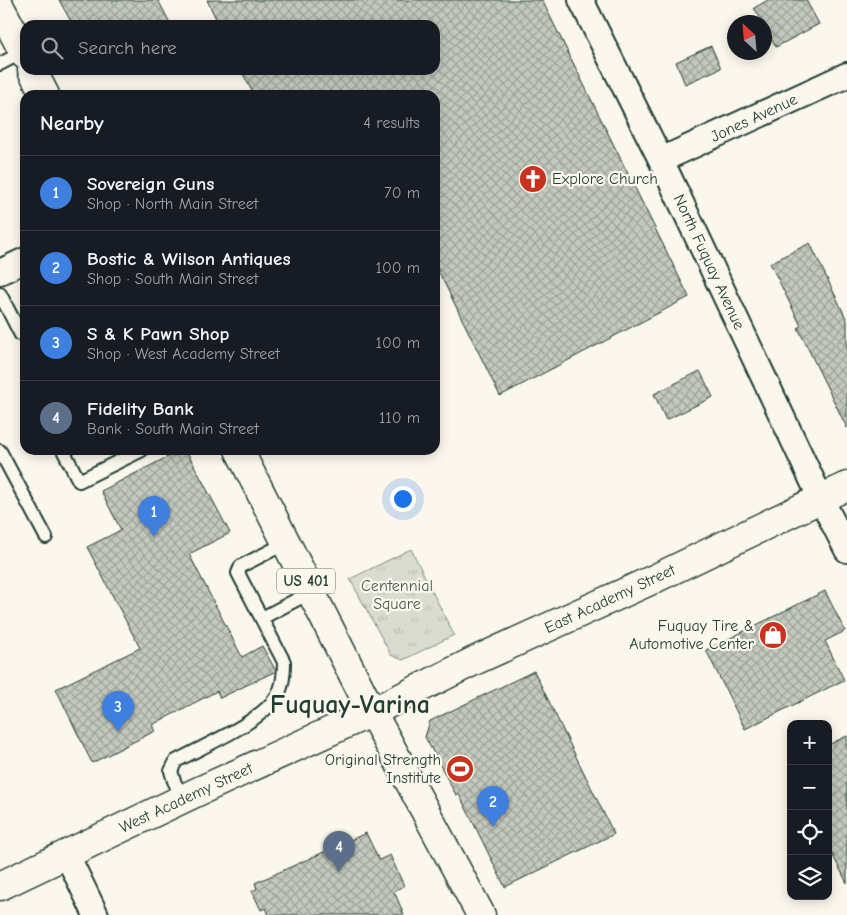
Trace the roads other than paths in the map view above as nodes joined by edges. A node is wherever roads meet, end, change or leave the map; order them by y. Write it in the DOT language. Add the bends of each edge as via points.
graph roads {
  1 [pos="581,0"];
  2 [pos="0,7"];
  3 [pos="20,60"];
  4 [pos="31,75"];
  5 [pos="847,77"];
  6 [pos="41,90"];
  7 [pos="661,160"];
  8 [pos="20,262"];
  9 [pos="0,272"];
  10 [pos="0,294"];
  11 [pos="20,331"];
  12 [pos="0,451"];
  13 [pos="66,455"];
  14 [pos="132,455"];
  15 [pos="242,455"];
  16 [pos="847,486"];
  17 [pos="821,499"];
  18 [pos="46,537"];
  19 [pos="286,542"];
  20 [pos="847,550"];
  21 [pos="311,592"];
  22 [pos="262,618"];
  23 [pos="372,712"];
  24 [pos="183,799"];
  25 [pos="67,855"];
  26 [pos="0,886"];
  27 [pos="96,915"];
  28 [pos="481,915"];
  1 -- 7 [label="street, North Fuquay Avenue"];
  2 -- 3 [label="main road"];
  4 -- 6 [label="main road"];
  5 -- 7 [label="street, Jones Avenue"];
  7 -- 17 [label="street, North Fuquay Avenue"];
  8 -- 9 [label="street"];
  10 -- 11 [label="lane"];
  12 -- 18 [label="lane"];
  13 -- 14 [label="lane" via="79,481"];
  15 -- 19 [label="main road, US 401"];
  16 -- 17 [label="main road, East Academy Street"];
  17 -- 20 [label="street, North Fuquay Avenue"];
  17 -- 23 [label="main road, East Academy Street"];
  19 -- 21 [label="main road, US 401"];
  19 -- 22 [label="lane" via="241,566 238,573"];
  21 -- 22 [label="lane"];
  21 -- 23 [label="main road, US 401"];
  22 -- 24 [label="lane" via="284,662 284,676 278,694 269,708 255,720 176,760 171,771"];
  23 -- 24 [label="main road, West Academy Street"];
  23 -- 28 [label="main road, US 401"];
  24 -- 25 [label="main road, West Academy Street"];
  25 -- 26 [label="main road, West Academy Street"];
  25 -- 27 [label="street"];
}
